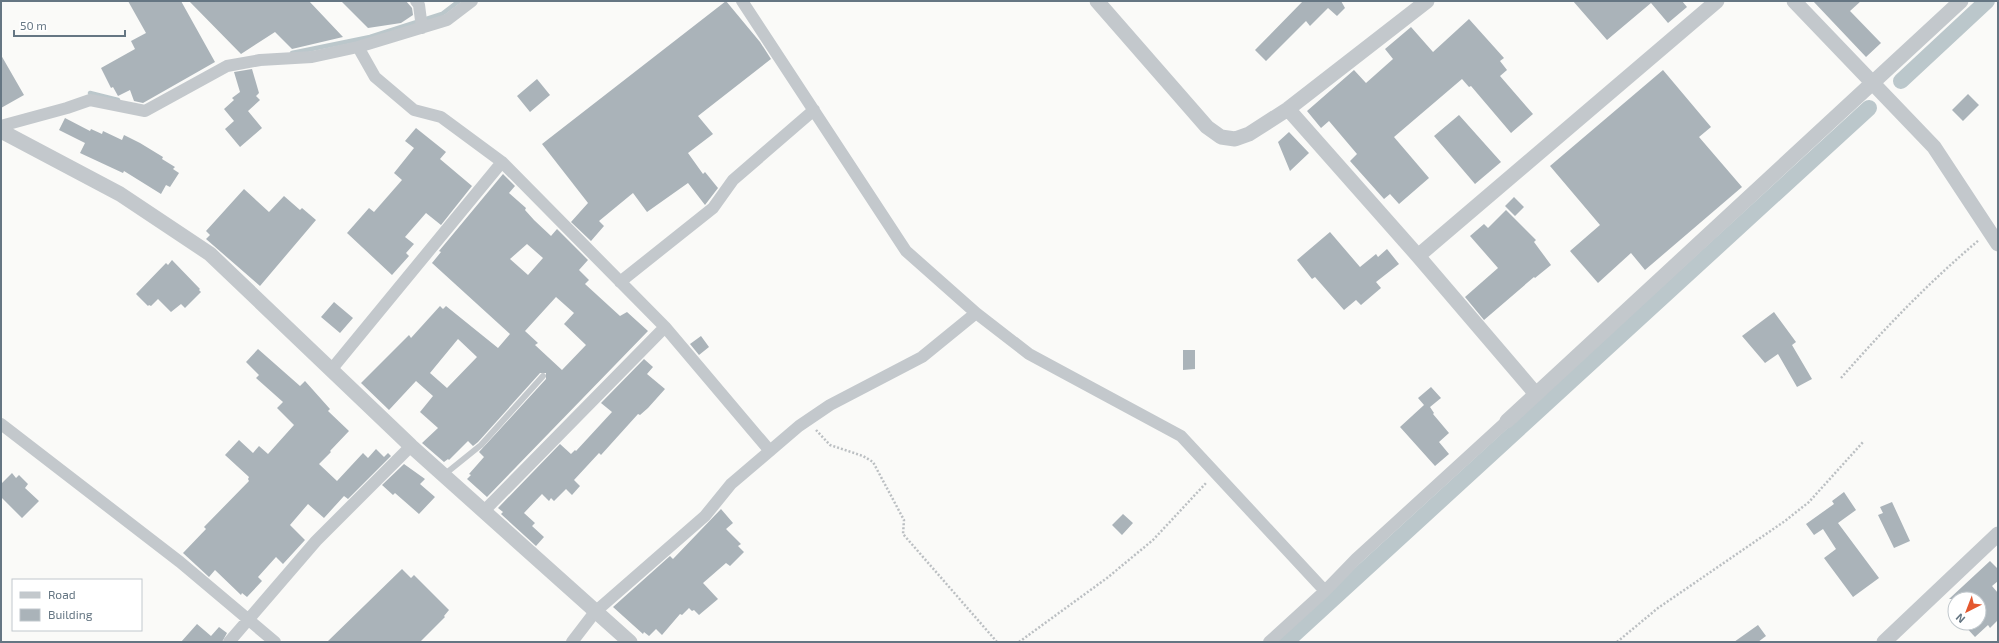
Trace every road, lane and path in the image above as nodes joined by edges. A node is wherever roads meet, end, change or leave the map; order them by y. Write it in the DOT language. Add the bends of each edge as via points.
graph roads {
  1 [pos="416,1"];
  2 [pos="472,1"];
  3 [pos="742,1"];
  4 [pos="1098,1"];
  5 [pos="1427,1"];
  6 [pos="1717,1"];
  7 [pos="1794,1"];
  8 [pos="1961,1"];
  9 [pos="422,28"];
  10 [pos="358,47"];
  11 [pos="1872,82"];
  12 [pos="1288,109"];
  13 [pos="814,110"];
  14 [pos="1,126"];
  15 [pos="1,131"];
  16 [pos="502,162"];
  17 [pos="1990,231"];
  18 [pos="1998,244"];
  19 [pos="1418,256"];
  20 [pos="620,282"];
  21 [pos="976,313"];
  22 [pos="665,327"];
  23 [pos="331,370"];
  24 [pos="543,376"];
  25 [pos="1841,378"];
  26 [pos="1536,394"];
  27 [pos="807,421"];
  28 [pos="1507,421"];
  29 [pos="1,424"];
  30 [pos="1864,441"];
  31 [pos="412,446"];
  32 [pos="770,451"];
  33 [pos="1215,473"];
  34 [pos="445,474"];
  35 [pos="484,511"];
  36 [pos="1998,534"];
  37 [pos="1325,591"];
  38 [pos="595,612"];
  39 [pos="249,619"];
  40 [pos="228,642"];
  41 [pos="274,642"];
  42 [pos="572,642"];
  43 [pos="630,642"];
  44 [pos="997,642"];
  45 [pos="1019,642"];
  46 [pos="1269,642"];
  47 [pos="1617,642"];
  48 [pos="1884,642"];
  1 -- 9 [label="street" via="419,4"];
  2 -- 9 [label="street" via="447,20"];
  3 -- 13 [label="street"];
  4 -- 12 [label="street" via="1207,127 1221,137 1235,139 1249,134"];
  5 -- 12 [label="street"];
  6 -- 19 [label="street"];
  7 -- 11 [label="street"];
  8 -- 11 [label="street"];
  9 -- 10 [label="street"];
  10 -- 14 [label="street" via="312,56 260,60 227,66 145,111 90,100"];
  10 -- 16 [label="street" via="375,77 414,110 441,117"];
  11 -- 17 [label="street" via="1934,147"];
  11 -- 26 [label="street"];
  12 -- 19 [label="street"];
  13 -- 20 [label="street" via="733,180 713,208"];
  13 -- 21 [label="street" via="906,251"];
  15 -- 23 [label="street" via="120,194 210,254"];
  16 -- 20 [label="street"];
  16 -- 23 [label="street"];
  17 -- 18 [label="street"];
  17 -- 25 [label="path" via="1949,266 1880,333"];
  19 -- 26 [label="street"];
  20 -- 22 [label="street"];
  21 -- 27 [label="street" via="922,357"];
  21 -- 33 [label="street" via="1029,354 1181,436"];
  22 -- 32 [label="street"];
  22 -- 35 [label="street"];
  23 -- 31 [label="street"];
  24 -- 34 [label="lane" via="481,445"];
  26 -- 28 [label="street"];
  27 -- 32 [label="street"];
  27 -- 44 [label="path" via="830,445 873,462 904,520 903,534"];
  28 -- 37 [label="street" via="1356,559"];
  29 -- 39 [label="street" via="180,562"];
  30 -- 47 [label="path" via="1809,502 1658,608"];
  31 -- 34 [label="street"];
  31 -- 39 [label="street" via="316,541"];
  32 -- 38 [label="street" via="731,484 706,516"];
  33 -- 37 [label="street"];
  33 -- 45 [label="path" via="1153,540 1107,578"];
  34 -- 35 [label="street"];
  35 -- 38 [label="street"];
  36 -- 48 [label="street"];
  37 -- 46 [label="street"];
  38 -- 42 [label="street"];
  38 -- 43 [label="street"];
  39 -- 40 [label="street"];
  39 -- 41 [label="street"];
}
